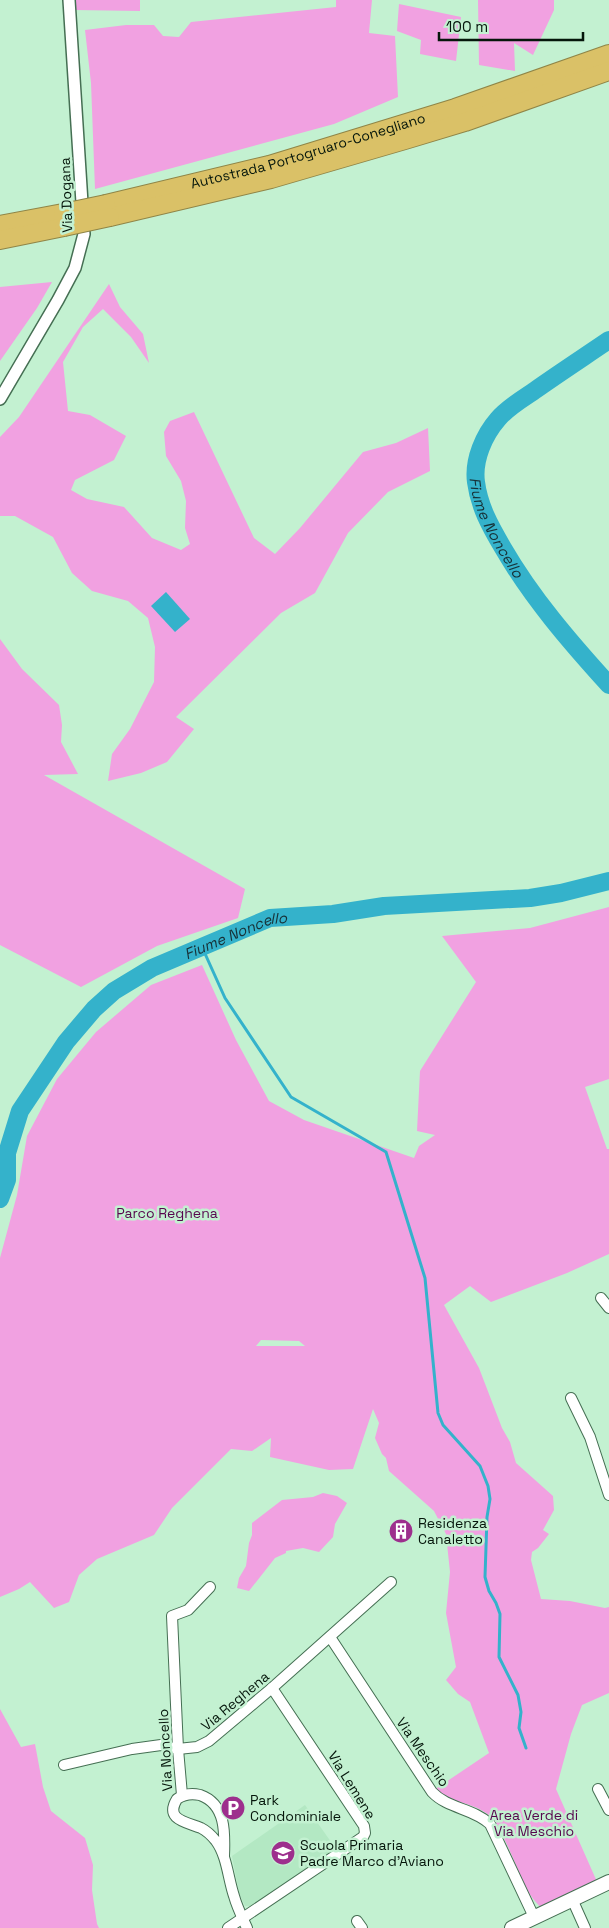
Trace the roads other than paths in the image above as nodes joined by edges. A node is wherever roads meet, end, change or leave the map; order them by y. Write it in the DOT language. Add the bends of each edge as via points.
graph roads {
  1 [pos="69,0"];
  2 [pos="609,54"];
  3 [pos="609,71"];
  4 [pos="460,115"];
  5 [pos="64,220"];
  6 [pos="0,225"];
  7 [pos="0,240"];
  8 [pos="0,399"];
  9 [pos="601,1298"];
  10 [pos="609,1308"];
  11 [pos="571,1398"];
  12 [pos="609,1495"];
  13 [pos="391,1582"];
  14 [pos="210,1587"];
  15 [pos="330,1637"];
  16 [pos="272,1688"];
  17 [pos="178,1749"];
  18 [pos="64,1765"];
  19 [pos="598,1789"];
  20 [pos="182,1795"];
  21 [pos="609,1810"];
  22 [pos="224,1856"];
  23 [pos="609,1882"];
  24 [pos="572,1899"];
  25 [pos="534,1917"];
  26 [pos="242,1918"];
  27 [pos="228,1928"];
  28 [pos="247,1928"];
  29 [pos="512,1928"];
  30 [pos="585,1928"];
  1 -- 8 [label="street, Via Dogana" via="84,234 75,268"];
  2 -- 4 [label="highway, Autostrada Portogruaro-Conegliano"];
  3 -- 4 [label="highway, Autostrada Portogruaro-Conegliano"];
  4 -- 5 [label="highway, Autostrada Portogruaro-Conegliano, bridge" via="108,211"];
  5 -- 6 [label="highway, Autostrada Portogruaro-Conegliano"];
  5 -- 7 [label="highway, Autostrada Portogruaro-Conegliano"];
  9 -- 10 [label="street"];
  11 -- 12 [label="street" via="590,1437"];
  13 -- 15 [label="street, Via Reghena"];
  14 -- 17 [label="street, Via Noncello" via="188,1610 172,1616"];
  15 -- 16 [label="street, Via Reghena"];
  15 -- 25 [label="street, Via Meschio" via="432,1792 442,1801 479,1815 490,1824"];
  16 -- 17 [label="street, Via Reghena" via="209,1741 196,1747"];
  16 -- 26 [label="street, Via Lemene" via="364,1826 365,1833"];
  17 -- 18 [label="street, Via Reghena" via="161,1745 141,1747"];
  17 -- 20 [label="street, Via Noncello"];
  19 -- 21 [label="street"];
  20 -- 22 [label="street, Via Noncello" via="175,1803 175,1815 216,1840"];
  20 -- 22 [label="street" via="197,1794 206,1798 221,1814"];
  22 -- 26 [label="street, Via Noncello"];
  23 -- 24 [label="main road"];
  24 -- 25 [label="main road"];
  24 -- 30 [label="street"];
  25 -- 29 [label="main road"];
  26 -- 27 [label="street, Via Lemene"];
  26 -- 28 [label="street, Via Noncello"];
}
